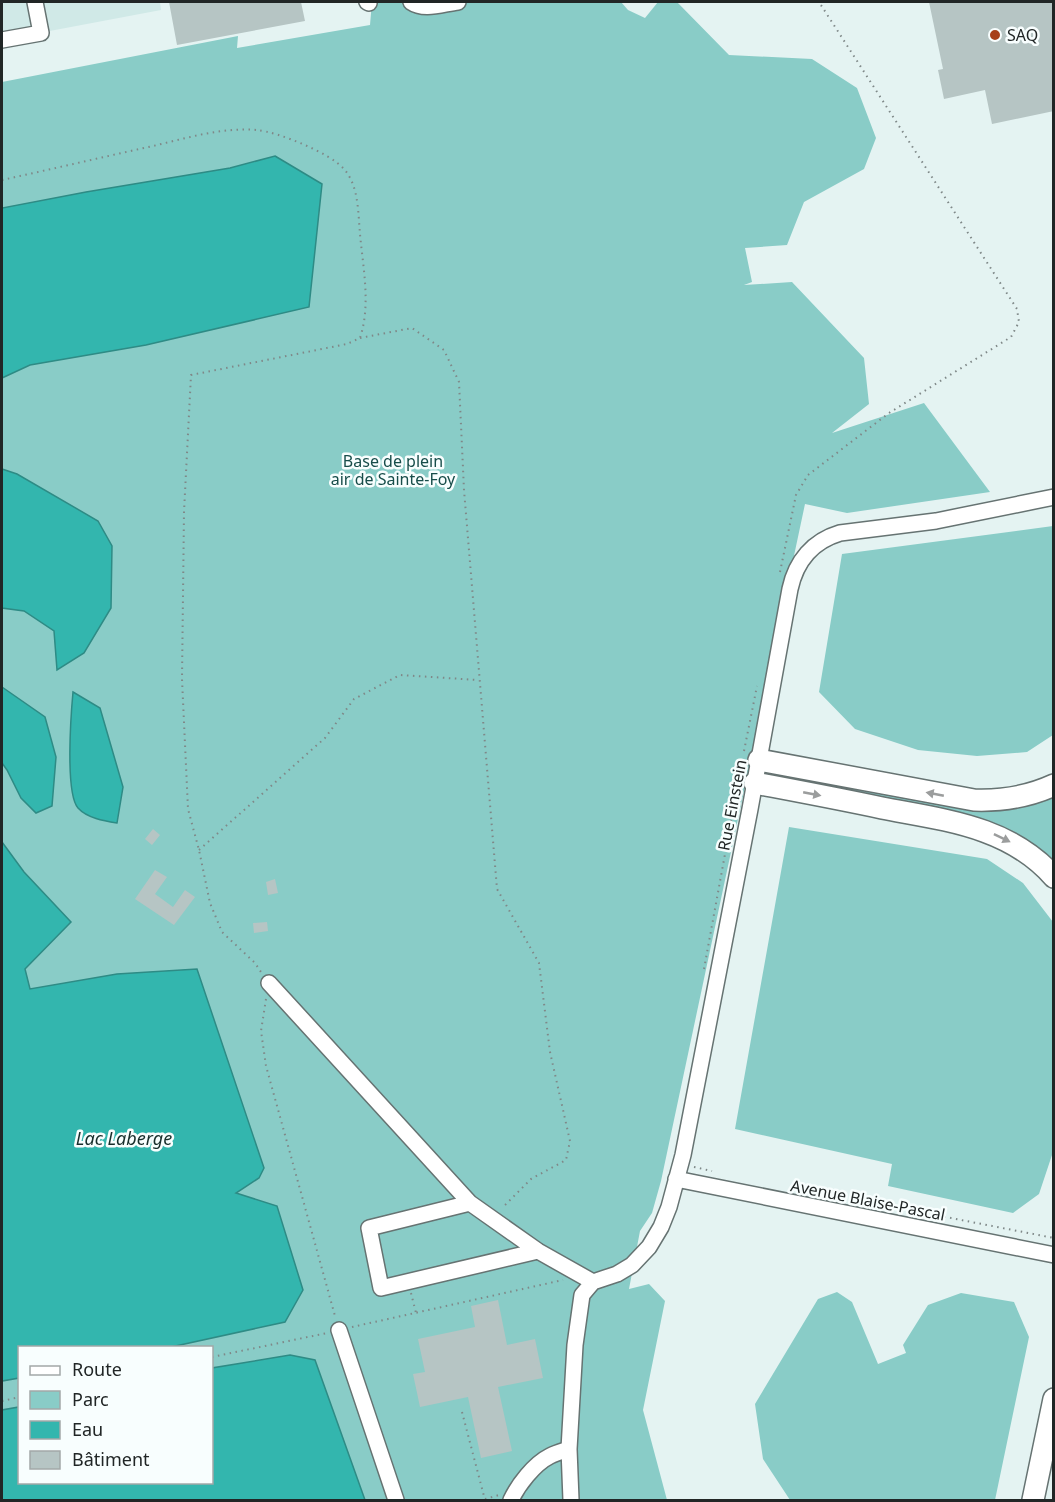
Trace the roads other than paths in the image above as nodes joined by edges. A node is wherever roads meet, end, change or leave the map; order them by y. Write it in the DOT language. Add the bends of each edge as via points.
graph roads {
  1 [pos="35,2"];
  2 [pos="411,2"];
  3 [pos="458,2"];
  4 [pos="2,40"];
  5 [pos="1053,497"];
  6 [pos="759,760"];
  7 [pos="755,783"];
  8 [pos="1053,785"];
  9 [pos="1053,877"];
  10 [pos="269,983"];
  11 [pos="676,1179"];
  12 [pos="470,1203"];
  13 [pos="538,1251"];
  14 [pos="1053,1256"];
  15 [pos="593,1282"];
  16 [pos="339,1330"];
  17 [pos="1052,1408"];
  18 [pos="569,1449"];
  19 [pos="396,1500"];
  20 [pos="511,1500"];
  21 [pos="571,1500"];
  22 [pos="1025,1500"];
  23 [pos="1033,1500"];
  1 -- 4 [label="street" via="41,33"];
  2 -- 3 [label="street" via="425,7"];
  5 -- 6 [label="street, Rue Einstein" via="936,521 848,531 812,548 797,566 792,581"];
  6 -- 7 [label="street, Rue Einstein"];
  8 -- 6 [label="highway, one-way" via="1024,796 974,800"];
  7 -- 9 [label="highway, one-way" via="974,827 1012,843"];
  7 -- 11 [label="street, Rue Einstein"];
  10 -- 12 [label="street"];
  11 -- 14 [label="street, Avenue Blaise-Pascal"];
  11 -- 15 [label="street, Rue Einstein" via="664,1220 644,1254 618,1274"];
  12 -- 13 [label="street"];
  12 -- 13 [label="street" via="369,1227 381,1288"];
  13 -- 15 [label="street"];
  15 -- 18 [label="street" via="580,1304"];
  16 -- 19 [label="street"];
  17 -- 22 [label="highway"];
  17 -- 23 [label="highway"];
  18 -- 20 [label="street" via="549,1456"];
  18 -- 21 [label="street"];
}
